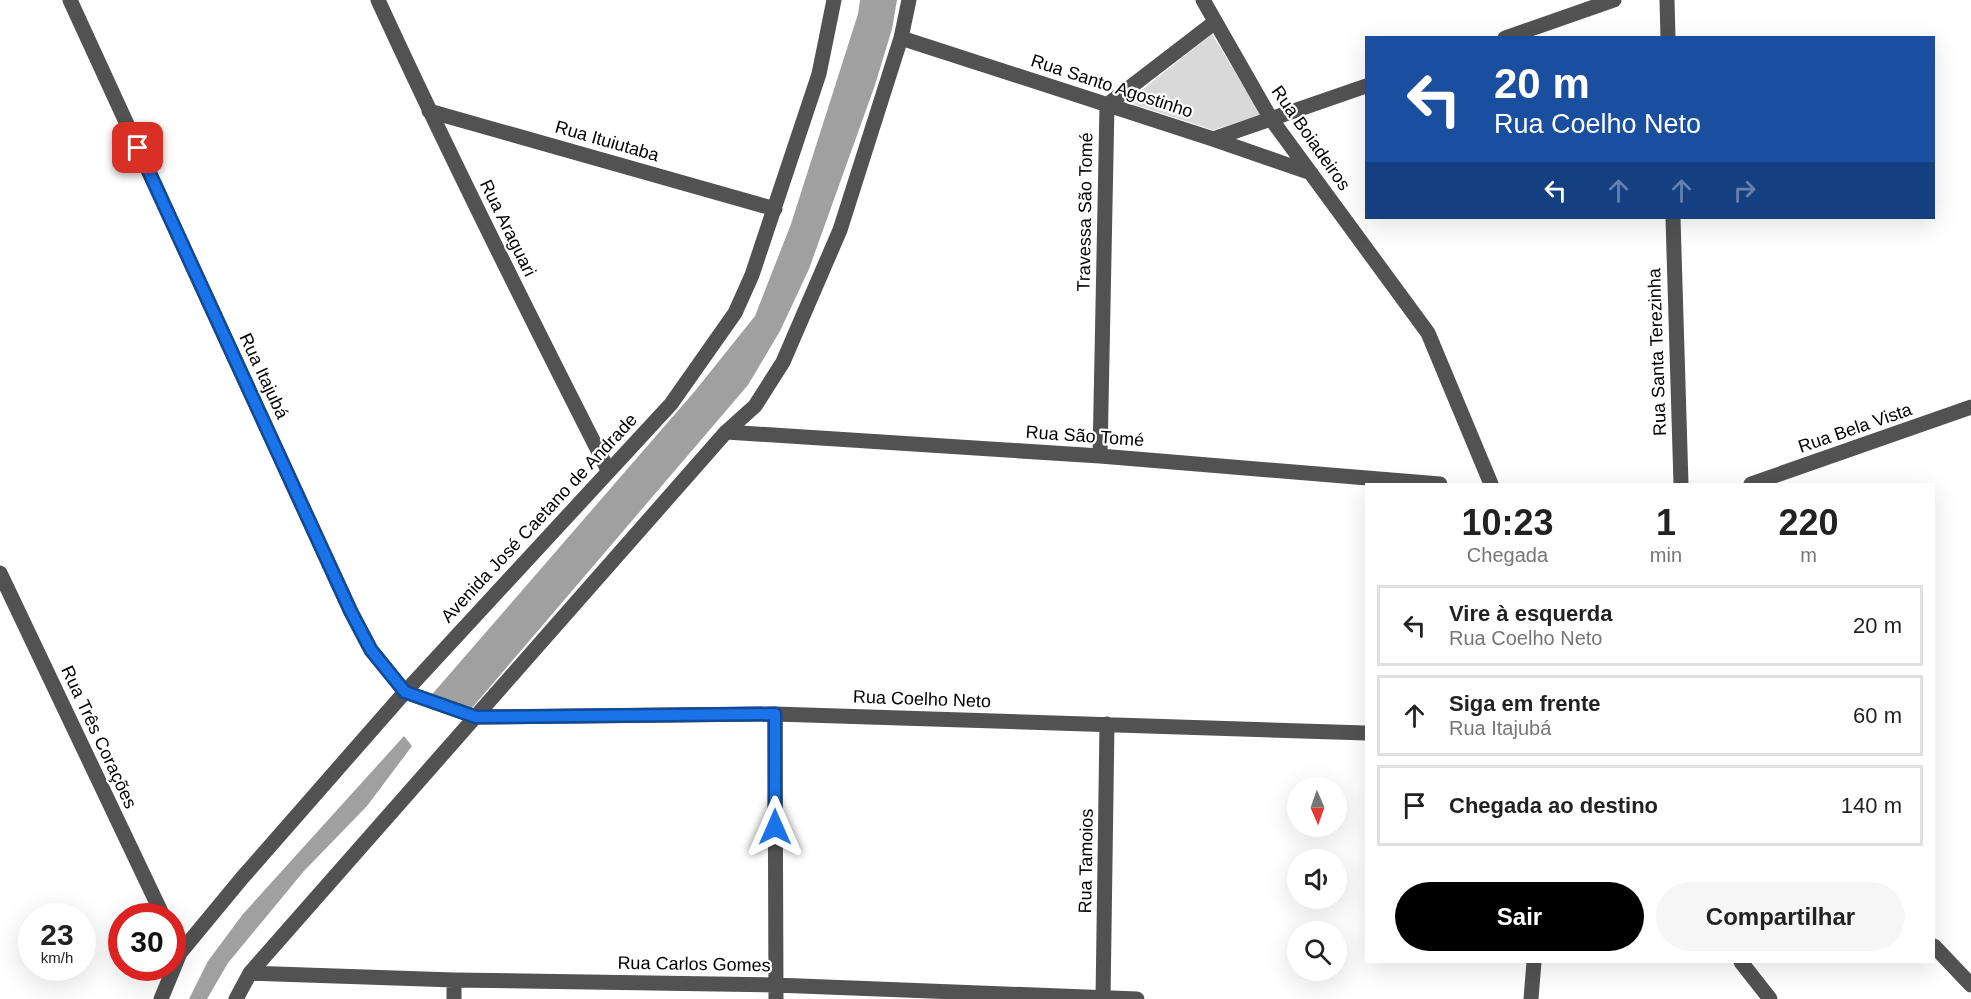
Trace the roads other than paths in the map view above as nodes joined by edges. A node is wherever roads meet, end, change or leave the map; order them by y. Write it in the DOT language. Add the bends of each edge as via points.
graph roads {
  1 [pos="70,0"];
  2 [pos="378,0"];
  3 [pos="834,0"];
  4 [pos="909,0"];
  5 [pos="1203,0"];
  6 [pos="1614,0"];
  7 [pos="1666,0"];
  8 [pos="1215,22"];
  9 [pos="1511,36"];
  10 [pos="1668,36"];
  11 [pos="901,38"];
  12 [pos="1365,86"];
  13 [pos="1107,105"];
  14 [pos="429,111"];
  15 [pos="1270,119"];
  16 [pos="1213,139"];
  17 [pos="1311,173"];
  18 [pos="775,209"];
  19 [pos="1673,219"];
  20 [pos="1971,407"];
  21 [pos="726,432"];
  22 [pos="1100,456"];
  23 [pos="608,470"];
  24 [pos="1428,483"];
  25 [pos="1491,483"];
  26 [pos="1681,483"];
  27 [pos="1754,483"];
  28 [pos="0,573"];
  29 [pos="405,692"];
  30 [pos="775,714"];
  31 [pos="476,717"];
  32 [pos="1107,724"];
  33 [pos="1365,733"];
  34 [pos="157,903"];
  35 [pos="186,946"];
  36 [pos="1935,947"];
  37 [pos="1534,963"];
  38 [pos="1742,963"];
  39 [pos="250,973"];
  40 [pos="453,980"];
  41 [pos="168,981"];
  42 [pos="1971,985"];
  43 [pos="776,992"];
  44 [pos="1103,998"];
  45 [pos="160,999"];
  46 [pos="236,999"];
  47 [pos="454,999"];
  48 [pos="1137,999"];
  49 [pos="1531,999"];
  50 [pos="1770,999"];
  1 -- 29 [label="street, Rua Itajubá" via="351,612 371,650"];
  2 -- 14 [label="street, Rua Araguari"];
  3 -- 18 [label="street, Avenida José Caetano de Andrade" via="819,74"];
  4 -- 11 [label="street"];
  5 -- 8 [label="street, Rua Boiadeiros"];
  6 -- 9 [label="street"];
  7 -- 10 [label="street"];
  8 -- 13 [label="street"];
  8 -- 15 [label="street, Rua Boiadeiros"];
  11 -- 13 [label="street, Rua Santo Agostinho"];
  11 -- 21 [label="street" via="840,230 783,362 755,406"];
  12 -- 15 [label="street"];
  13 -- 16 [label="street, Rua Santo Agostinho"];
  13 -- 22 [label="street, Travessa São Tomé"];
  14 -- 18 [label="street, Rua Ituiutaba"];
  14 -- 23 [label="street, Rua Araguari"];
  15 -- 16 [label="street"];
  15 -- 17 [label="street, Rua Boiadeiros"];
  16 -- 17 [label="street, Rua Santo Agostinho"];
  17 -- 25 [label="street, Rua Boiadeiros" via="1428,333"];
  18 -- 23 [label="street, Avenida José Caetano de Andrade" via="735,314 671,404"];
  19 -- 26 [label="street, Rua Santa Terezinha"];
  20 -- 27 [label="street, Rua Bela Vista"];
  21 -- 22 [label="street, Rua São Tomé"];
  21 -- 31 [label="street"];
  22 -- 24 [label="street, Rua São Tomé"];
  23 -- 29 [label="street, Avenida José Caetano de Andrade"];
  28 -- 34 [label="street, Rua Três Corações"];
  29 -- 31 [label="street"];
  29 -- 35 [label="street, Avenida José Caetano de Andrade"];
  30 -- 31 [label="street, Rua Coelho Neto"];
  30 -- 32 [label="street, Rua Coelho Neto"];
  30 -- 43 [label="street"];
  31 -- 39 [label="street"];
  32 -- 33 [label="street, Rua Coelho Neto"];
  32 -- 44 [label="street, Rua Tamoios"];
  36 -- 42 [label="street"];
  37 -- 49 [label="street"];
  38 -- 50 [label="street"];
  39 -- 40 [label="street, Rua Carlos Gomes"];
  39 -- 46 [label="street"];
  40 -- 43 [label="street, Rua Carlos Gomes"];
  40 -- 47 [label="street"];
  41 -- 45 [label="street, Avenida José Caetano de Andrade"];
  43 -- 44 [label="street, Rua Carlos Gomes"];
  44 -- 48 [label="street, Rua Carlos Gomes"];
}
